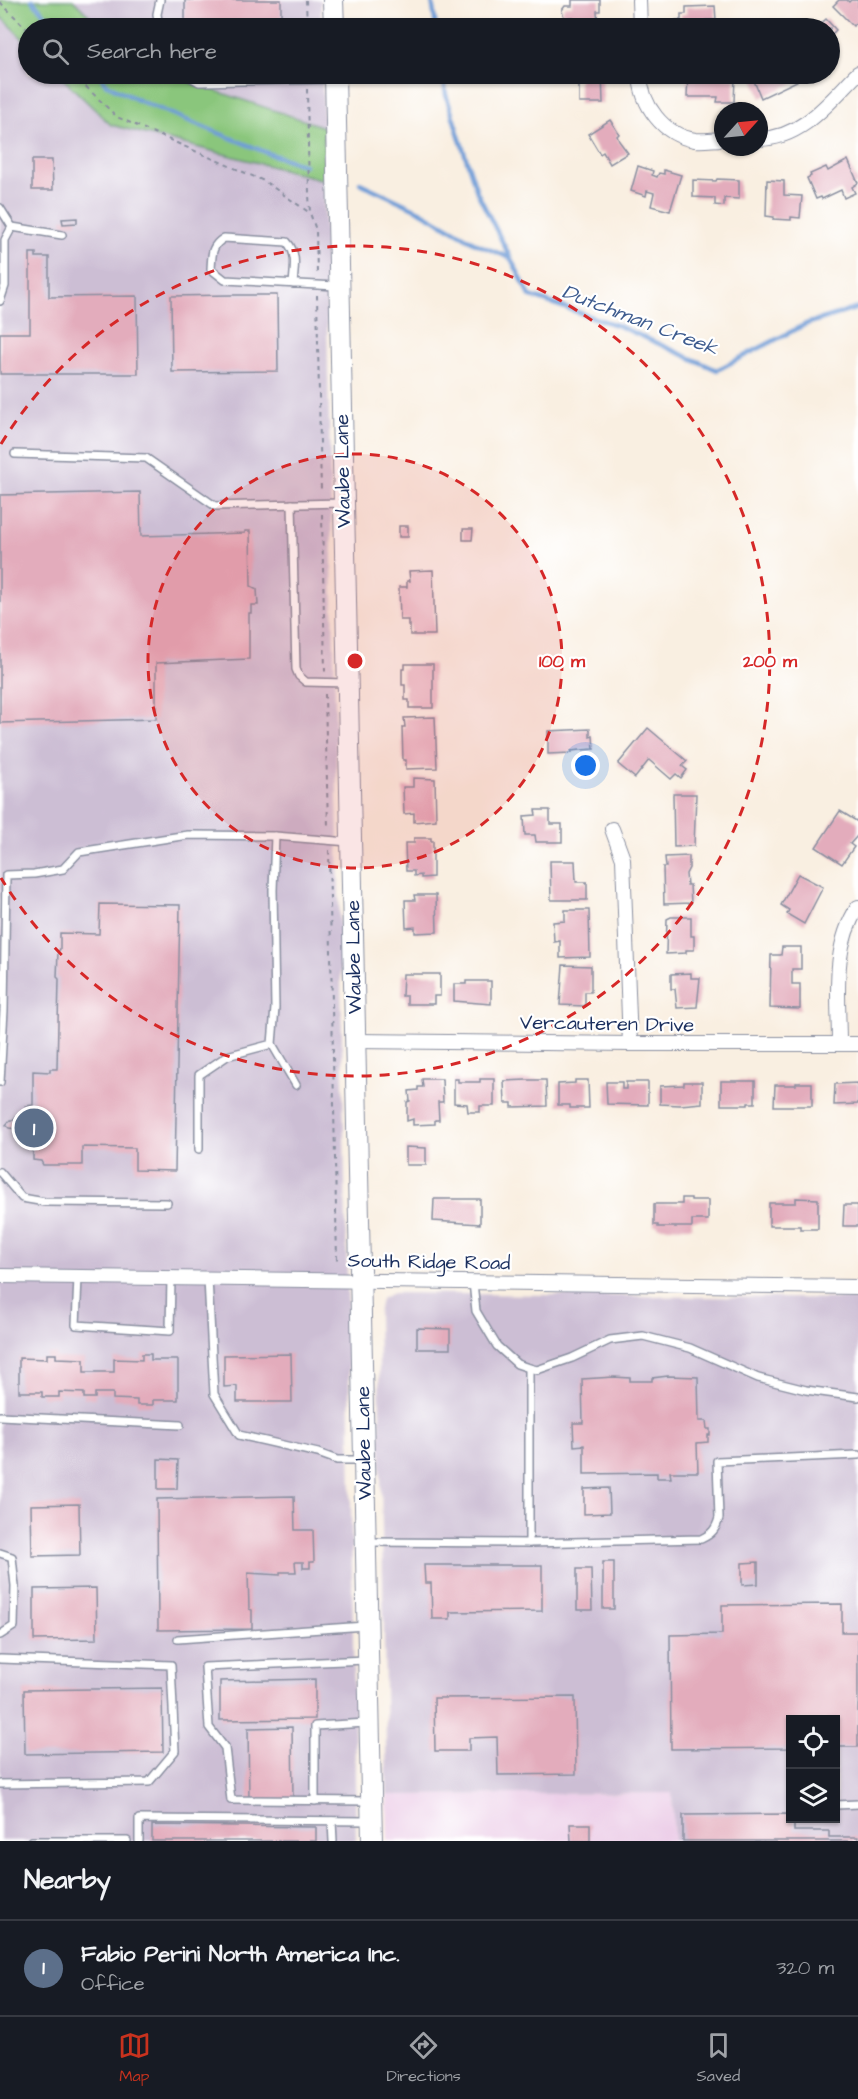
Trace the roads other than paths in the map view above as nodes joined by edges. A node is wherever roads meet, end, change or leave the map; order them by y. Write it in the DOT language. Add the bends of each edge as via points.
graph roads {
  1 [pos="160,0"];
  2 [pos="333,0"];
  3 [pos="639,0"];
  4 [pos="158,18"];
  5 [pos="334,18"];
  6 [pos="640,18"];
  7 [pos="858,74"];
  8 [pos="335,84"];
  9 [pos="641,84"];
  10 [pos="768,137"];
  11 [pos="714,139"];
  12 [pos="0,208"];
  13 [pos="12,227"];
  14 [pos="62,235"];
  15 [pos="293,284"];
  16 [pos="339,287"];
  17 [pos="0,301"];
  18 [pos="15,454"];
  19 [pos="344,502"];
  20 [pos="292,504"];
  21 [pos="348,683"];
  22 [pos="612,829"];
  23 [pos="275,836"];
  24 [pos="352,842"];
  25 [pos="858,907"];
  26 [pos="2,935"];
  27 [pos="2,1012"];
  28 [pos="356,1041"];
  29 [pos="272,1044"];
  30 [pos="630,1044"];
  31 [pos="839,1044"];
  32 [pos="858,1044"];
  33 [pos="0,1082"];
  34 [pos="296,1085"];
  35 [pos="199,1149"];
  36 [pos="0,1172"];
  37 [pos="167,1203"];
  38 [pos="0,1276"];
  39 [pos="78,1277"];
  40 [pos="171,1278"];
  41 [pos="208,1279"];
  42 [pos="361,1281"];
  43 [pos="473,1282"];
  44 [pos="858,1287"];
  45 [pos="529,1368"];
  46 [pos="858,1397"];
  47 [pos="0,1416"];
  48 [pos="180,1425"];
  49 [pos="858,1455"];
  50 [pos="364,1460"];
  51 [pos="366,1542"];
  52 [pos="529,1543"];
  53 [pos="0,1552"];
  54 [pos="368,1626"];
  55 [pos="0,1635"];
  56 [pos="178,1639"];
  57 [pos="0,1659"];
  58 [pos="368,1660"];
  59 [pos="369,1723"];
  60 [pos="0,1784"];
  61 [pos="315,1801"];
  62 [pos="371,1801"];
  63 [pos="858,1804"];
  64 [pos="840,1805"];
  65 [pos="332,1821"];
  66 [pos="371,1821"];
  67 [pos="32,1841"];
  68 [pos="128,1841"];
  69 [pos="139,1841"];
  70 [pos="333,1841"];
  71 [pos="372,1841"];
  1 -- 4 [label="lane"];
  2 -- 5 [label="main road"];
  3 -- 6 [label="street"];
  7 -- 10 [label="street" via="812,120 791,133"];
  8 -- 16 [label="main road, Waube Lane"];
  9 -- 11 [label="street" via="650,110 668,129 694,140"];
  12 -- 13 [label="lane"];
  13 -- 14 [label="lane"];
  13 -- 17 [label="lane" via="5,240 5,286"];
  15 -- 15 [label="lane" via="225,280 212,269 212,249 224,238 287,243 295,255"];
  15 -- 16 [label="lane"];
  16 -- 19 [label="main road, Waube Lane"];
  18 -- 20 [label="lane" via="146,458 215,506"];
  19 -- 20 [label="lane"];
  19 -- 21 [label="main road, Waube Lane"];
  20 -- 21 [label="lane" via="296,669 306,682"];
  21 -- 24 [label="main road, Waube Lane"];
  22 -- 30 [label="street" via="623,859"];
  23 -- 24 [label="lane"];
  23 -- 26 [label="lane" via="188,835 79,852 63,869 6,875"];
  23 -- 29 [label="lane"];
  24 -- 28 [label="main road, Waube Lane"];
  25 -- 31 [label="street" via="849,921 838,957"];
  26 -- 27 [label="lane"];
  27 -- 33 [label="lane"];
  28 -- 30 [label="street, Vercauteren Drive"];
  28 -- 42 [label="main road, Waube Lane"];
  29 -- 34 [label="lane"];
  29 -- 35 [label="lane" via="227,1056 200,1075"];
  30 -- 31 [label="street, Vercauteren Drive"];
  31 -- 32 [label="street, Vercauteren Drive"];
  36 -- 37 [label="lane" via="22,1198 45,1202"];
  38 -- 39 [label="street, South Ridge Road"];
  39 -- 40 [label="street, South Ridge Road"];
  39 -- 40 [label="lane" via="76,1325 170,1331"];
  40 -- 41 [label="street, South Ridge Road"];
  41 -- 42 [label="street, South Ridge Road"];
  41 -- 50 [label="lane" via="214,1395 239,1434 337,1460"];
  42 -- 43 [label="street, South Ridge Road"];
  42 -- 50 [label="main road, Waube Lane"];
  43 -- 44 [label="street, South Ridge Road"];
  43 -- 45 [label="lane" via="476,1311 497,1346 517,1364"];
  45 -- 46 [label="lane" via="537,1370 572,1358 610,1340 643,1336 690,1348 758,1378"];
  45 -- 52 [label="lane"];
  47 -- 48 [label="lane"];
  49 -- 52 [label="lane" via="717,1461 719,1518 710,1534 701,1539"];
  50 -- 51 [label="main road, Waube Lane"];
  51 -- 52 [label="lane"];
  51 -- 54 [label="main road, Waube Lane"];
  53 -- 55 [label="lane" via="12,1557 15,1586 14,1626"];
  54 -- 56 [label="lane"];
  54 -- 58 [label="main road, Waube Lane"];
  57 -- 60 [label="lane" via="171,1665 175,1751 149,1782"];
  58 -- 59 [label="main road, Waube Lane"];
  58 -- 61 [label="lane" via="205,1667 209,1726 225,1748 231,1800"];
  59 -- 61 [label="lane" via="315,1726"];
  59 -- 62 [label="main road, Waube Lane"];
  61 -- 62 [label="lane"];
  62 -- 66 [label="main road, Waube Lane"];
  63 -- 64 [label="lane"];
  65 -- 66 [label="lane"];
  65 -- 69 [label="lane" via="139,1819"];
  65 -- 70 [label="lane"];
  66 -- 71 [label="main road, Waube Lane"];
  67 -- 68 [label="lane"];
}
